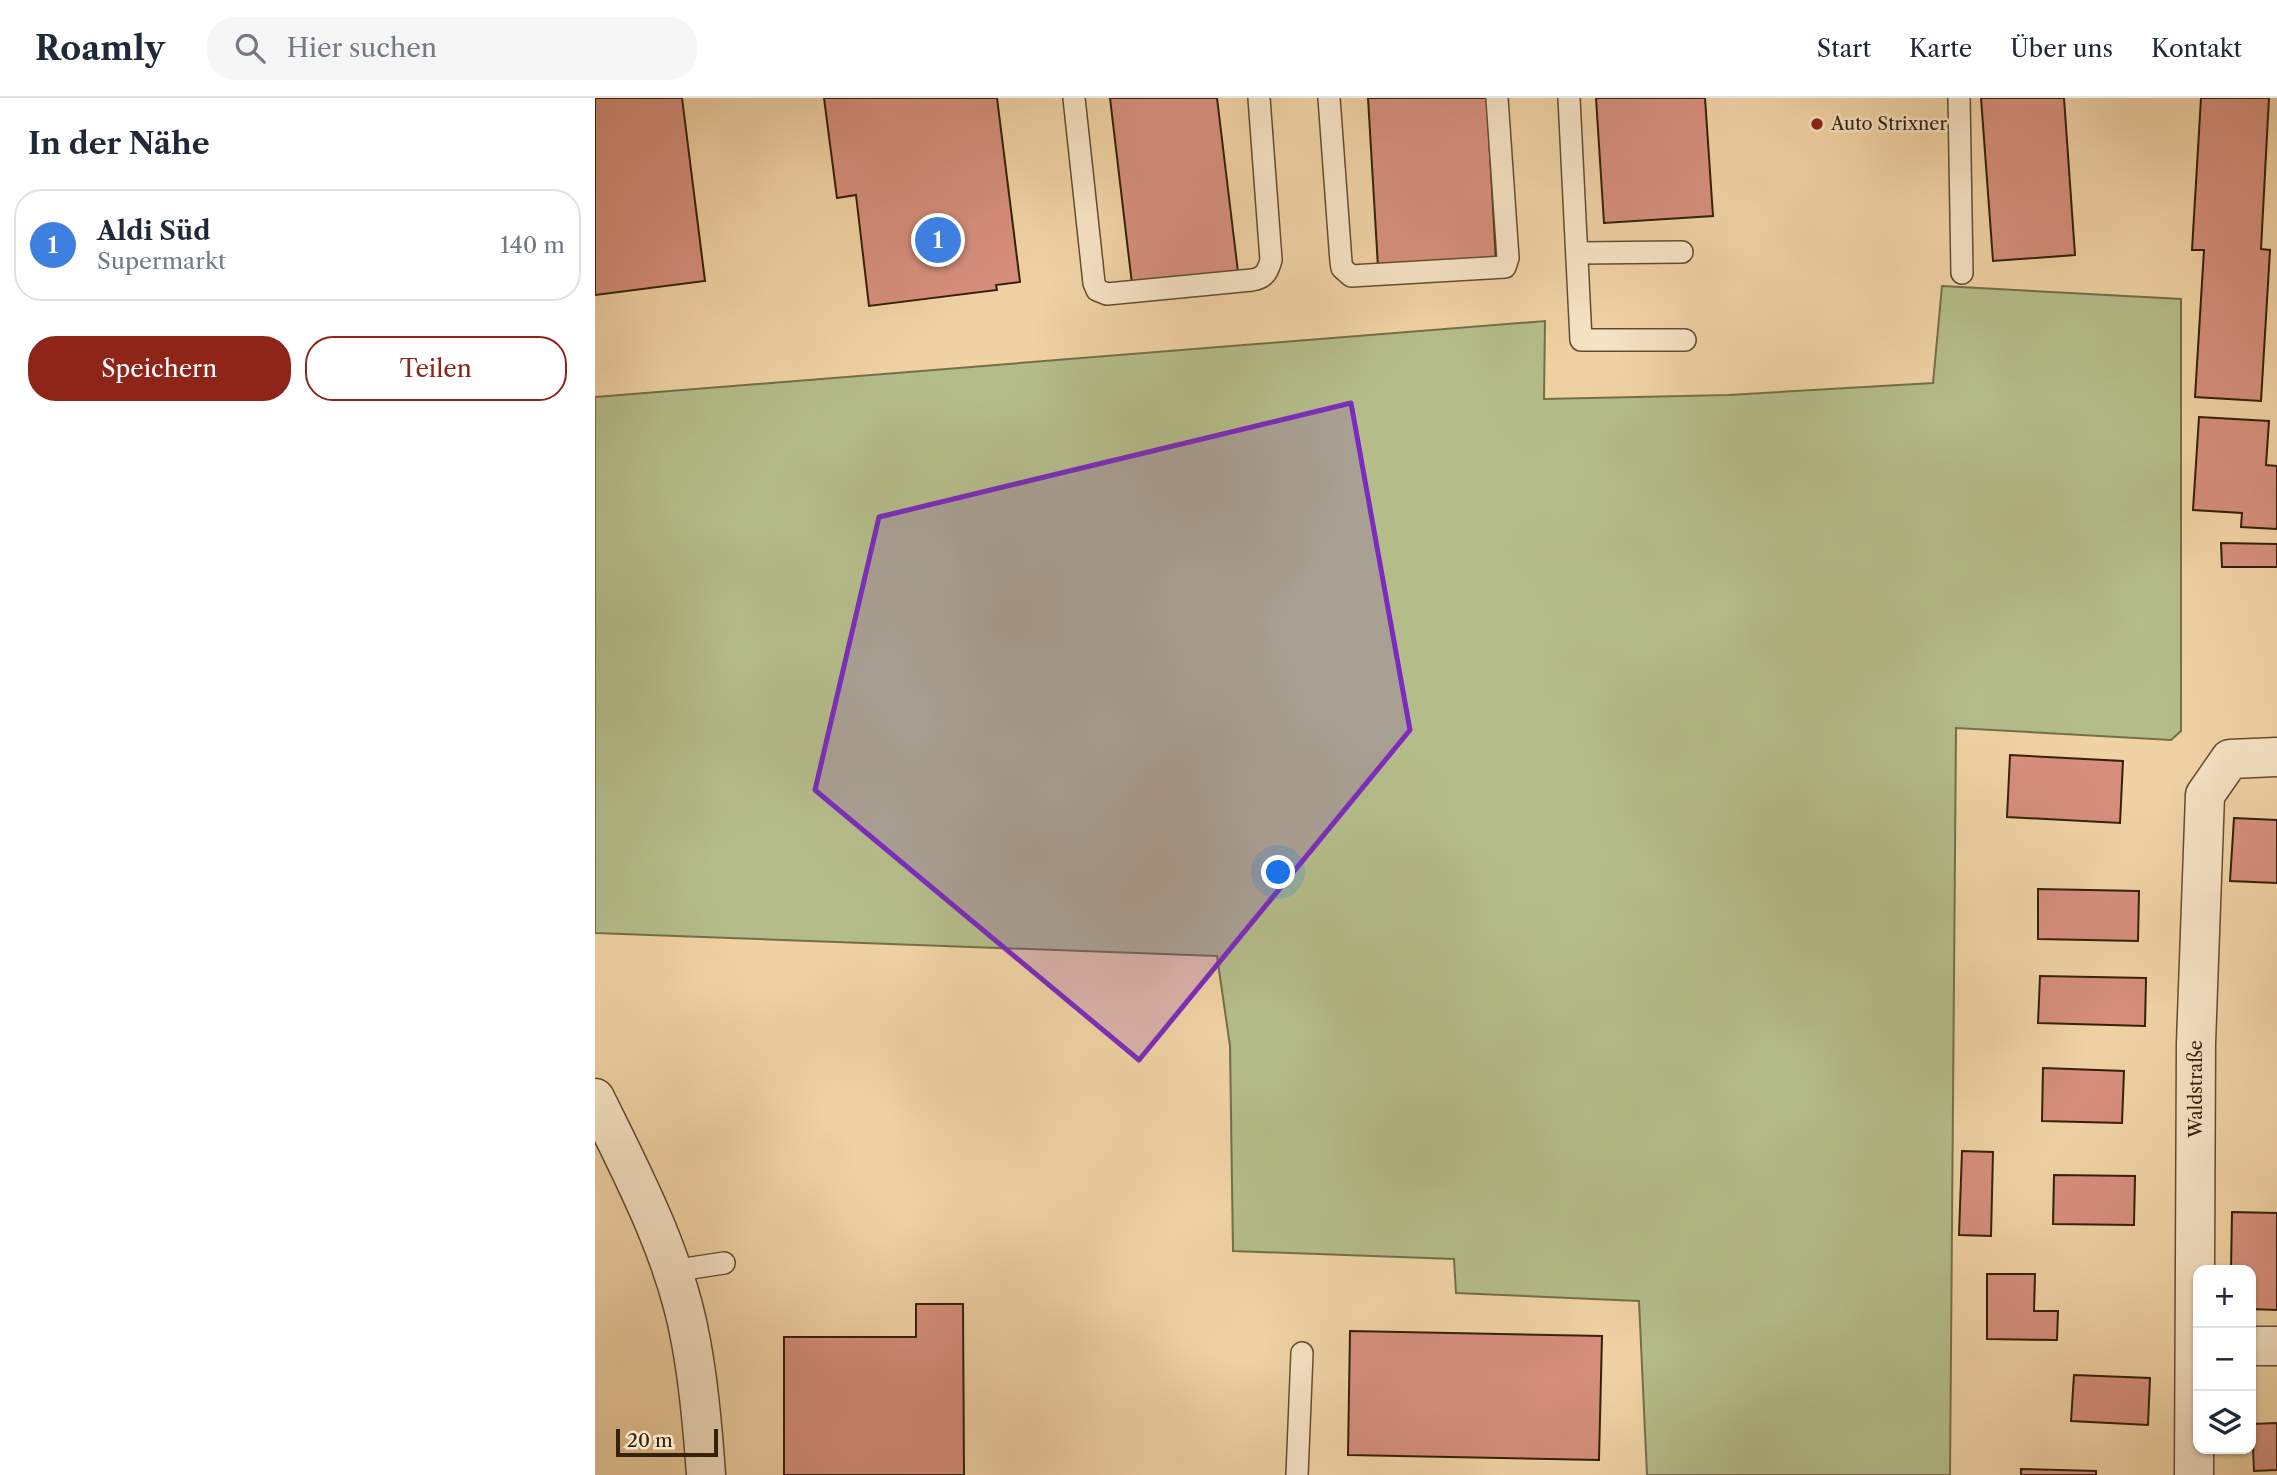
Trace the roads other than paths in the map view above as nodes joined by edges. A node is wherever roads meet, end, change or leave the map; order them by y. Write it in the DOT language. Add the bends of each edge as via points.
graph roads {
  1 [pos="1074,98"];
  2 [pos="1259,98"];
  3 [pos="1329,98"];
  4 [pos="1497,98"];
  5 [pos="1569,98"];
  6 [pos="1959,98"];
  7 [pos="1682,252"];
  8 [pos="1578,253"];
  9 [pos="1962,273"];
  10 [pos="1685,340"];
  11 [pos="2277,757"];
  12 [pos="595,1098"];
  13 [pos="603,1131"];
  14 [pos="724,1263"];
  15 [pos="672,1271"];
  16 [pos="2197,1328"];
  17 [pos="2256,1346"];
  18 [pos="2277,1346"];
  19 [pos="1301,1353"];
  20 [pos="2196,1391"];
  21 [pos="706,1475"];
  22 [pos="1297,1475"];
  23 [pos="2194,1475"];
  1 -- 2 [label="lane" via="1094,283 1107,294 1252,280 1266,273 1271,260"];
  3 -- 4 [label="lane" via="1342,268 1351,276 1505,267"];
  5 -- 8 [label="lane"];
  6 -- 9 [label="lane"];
  7 -- 8 [label="lane"];
  8 -- 10 [label="lane" via="1581,340"];
  11 -- 16 [label="street, Waldstraße" via="2230,759 2205,795 2196,1044"];
  12 -- 13 [label="street"];
  13 -- 15 [label="street" via="656,1228"];
  14 -- 15 [label="lane"];
  15 -- 21 [label="street" via="691,1341"];
  17 -- 18 [label="street"];
  19 -- 22 [label="lane"];
  20 -- 23 [label="street, Waldstraße"];
}
